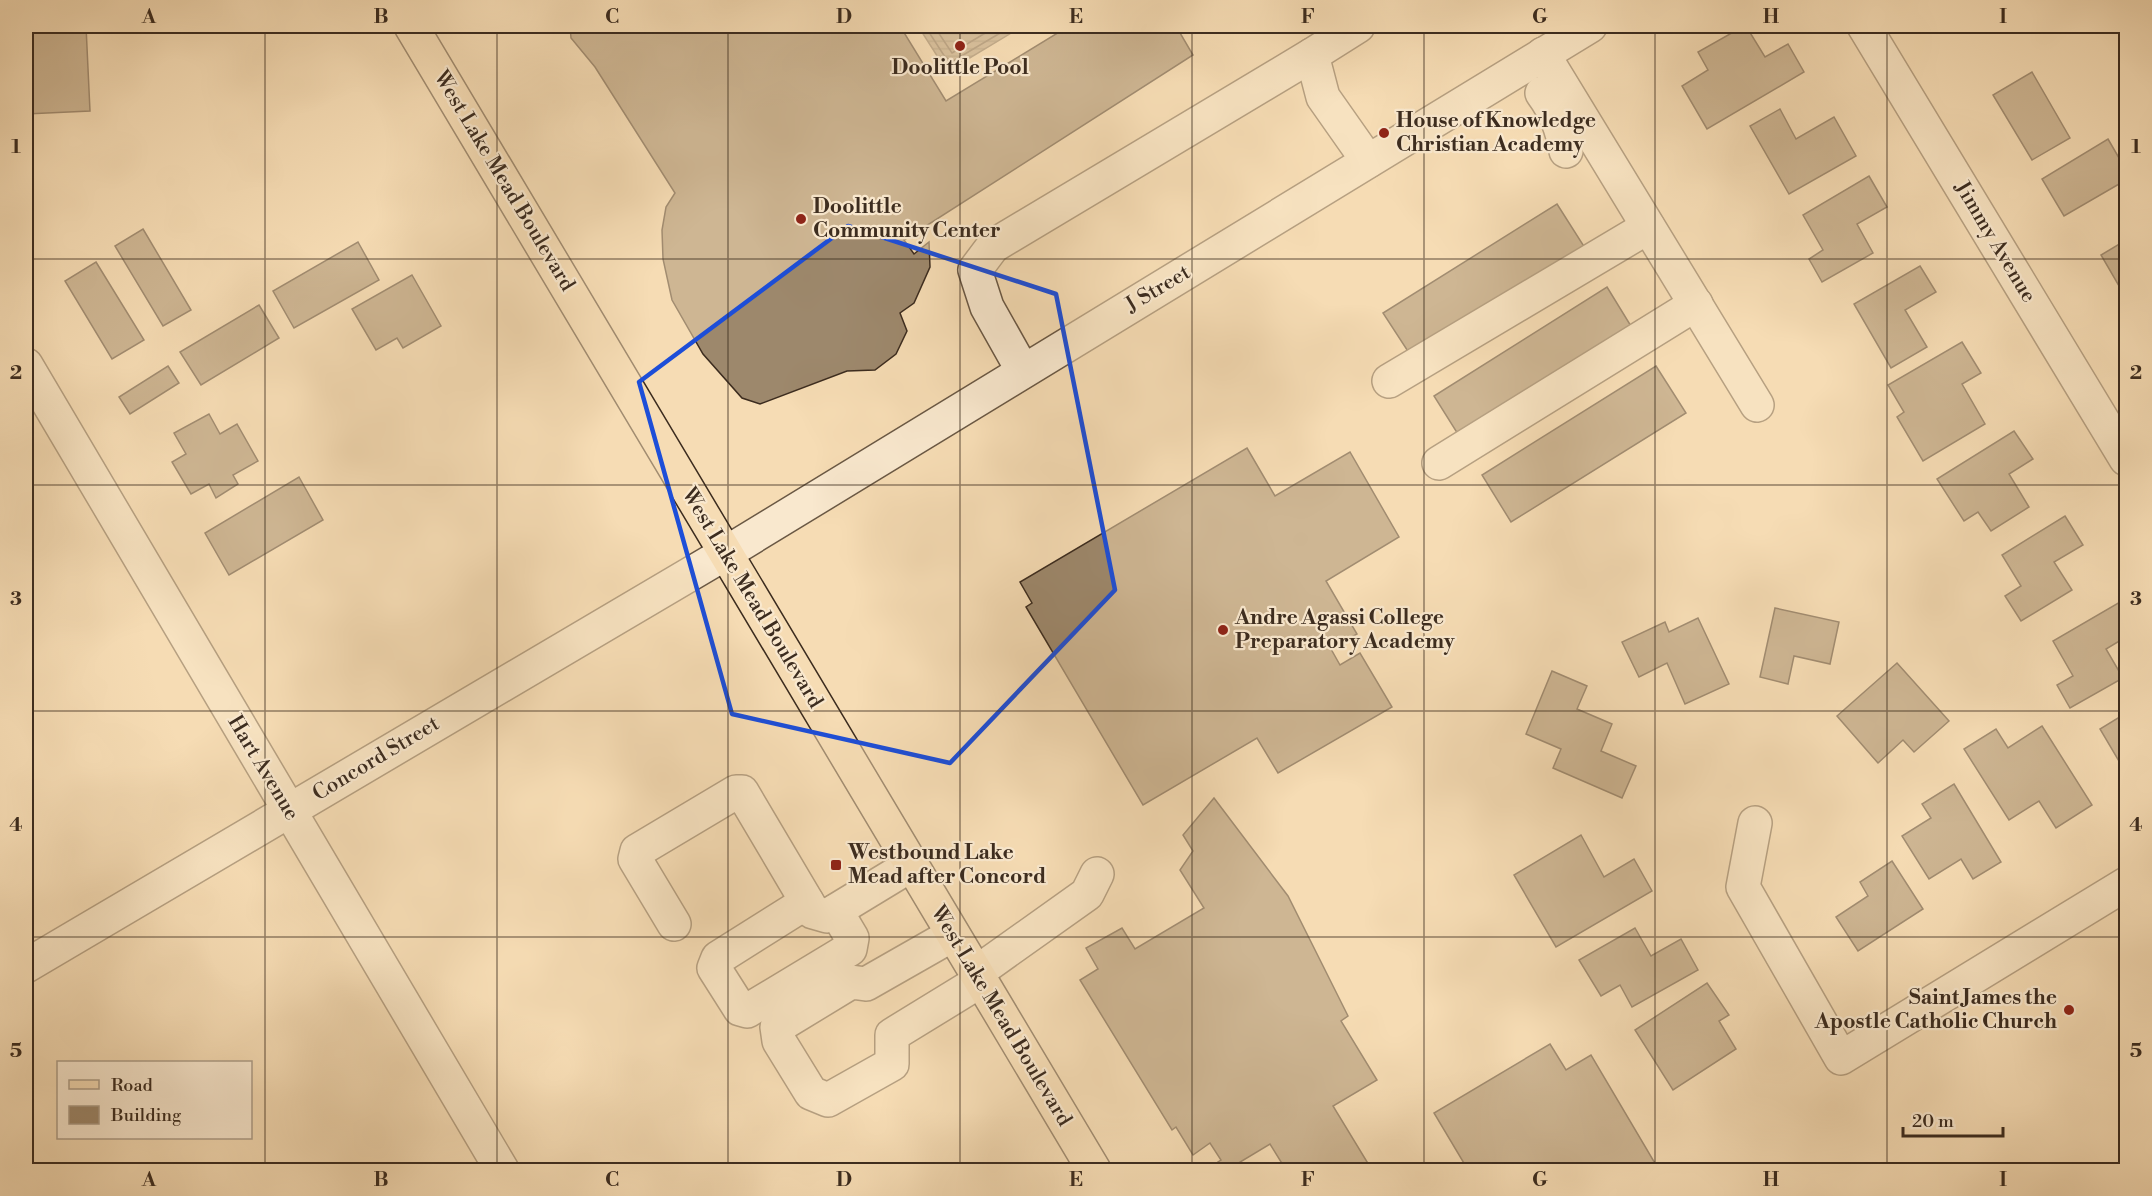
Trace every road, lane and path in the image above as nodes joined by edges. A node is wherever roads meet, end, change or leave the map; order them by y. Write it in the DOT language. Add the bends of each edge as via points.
graph roads {
  1 [pos="411,26"];
  2 [pos="1358,26"];
  3 [pos="1590,26"];
  4 [pos="1864,26"];
  5 [pos="1312,55"];
  6 [pos="1533,60"];
  7 [pos="1566,152"];
  8 [pos="1368,161"];
  9 [pos="1648,226"];
  10 [pos="1696,304"];
  11 [pos="26,365"];
  12 [pos="1023,371"];
  13 [pos="1389,381"];
  14 [pos="1756,405"];
  15 [pos="2127,459"];
  16 [pos="1439,463"];
  17 [pos="726,553"];
  18 [pos="289,811"];
  19 [pos="1755,823"];
  20 [pos="911,865"];
  21 [pos="1097,874"];
  22 [pos="2127,884"];
  23 [pos="674,924"];
  24 [pos="952,935"];
  25 [pos="26,966"];
  26 [pos="978,977"];
  27 [pos="502,1170"];
  28 [pos="1094,1170"];
  1 -- 17 [label="main road, West Lake Mead Boulevard"];
  2 -- 5 [label="street"];
  3 -- 6 [label="street, J Street"];
  4 -- 15 [label="street, Jimmy Avenue"];
  5 -- 8 [label="street" via="1323,97"];
  5 -- 12 [label="street" via="993,246 975,270 987,307"];
  6 -- 7 [label="street" via="1563,129"];
  6 -- 8 [label="street, J Street"];
  6 -- 9 [label="street"];
  8 -- 12 [label="street, J Street"];
  9 -- 10 [label="street"];
  9 -- 13 [label="street"];
  10 -- 14 [label="street"];
  10 -- 16 [label="street"];
  11 -- 18 [label="street, Hart Avenue"];
  12 -- 17 [label="street, J Street"];
  17 -- 18 [label="street, Concord Street"];
  17 -- 20 [label="main road, West Lake Mead Boulevard"];
  18 -- 25 [label="street, Concord Street"];
  18 -- 27 [label="street, Hart Avenue"];
  19 -- 22 [label="street" via="1743,887 1841,1058"];
  20 -- 23 [label="street" via="822,906 742,792 736,792 637,851 635,859"];
  20 -- 24 [label="main road, West Lake Mead Boulevard"];
  21 -- 26 [label="street" via="1087,894"];
  24 -- 26 [label="main road, West Lake Mead Boulevard"];
  24 -- 26 [label="street" via="866,984 851,982 777,1027 779,1041 811,1093 828,1100 892,1064 892,1035"];
  26 -- 28 [label="main road, West Lake Mead Boulevard"];
}
